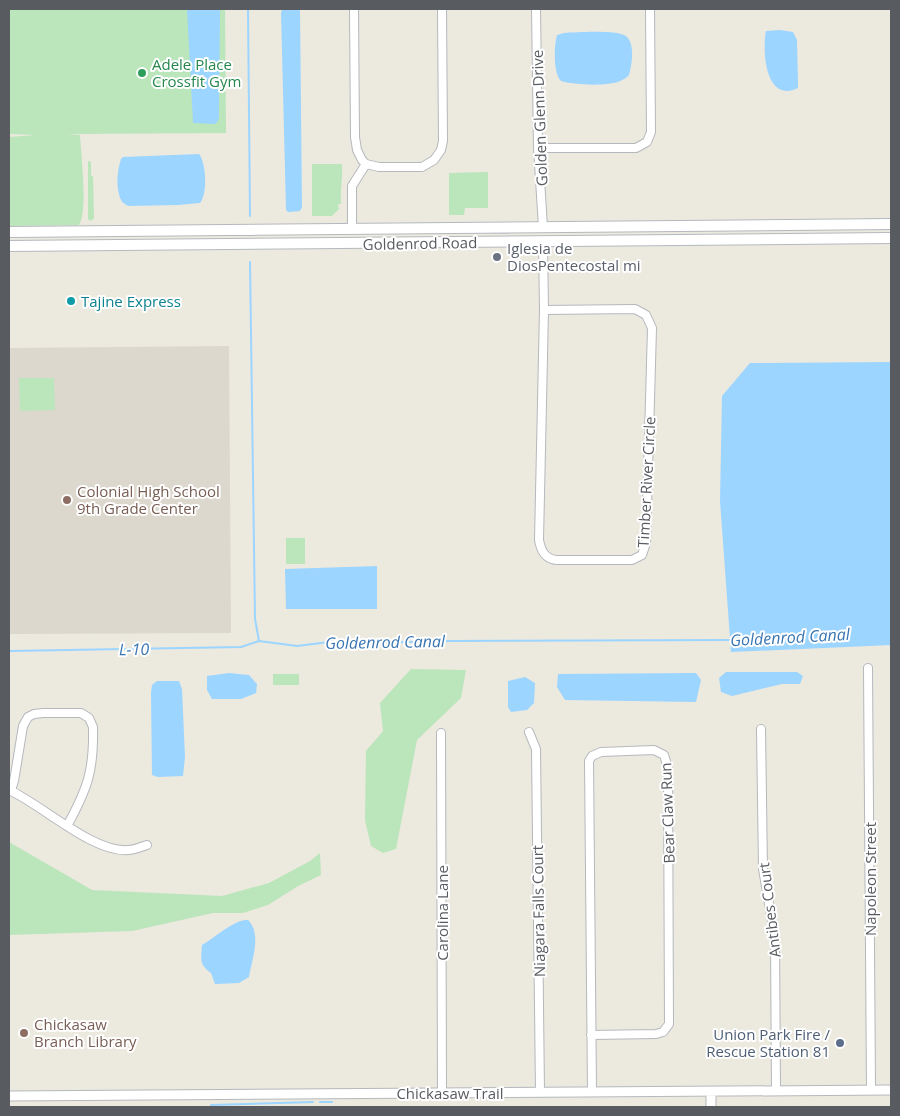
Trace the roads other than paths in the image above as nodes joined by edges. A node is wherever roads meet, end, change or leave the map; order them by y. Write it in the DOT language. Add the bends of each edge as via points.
graph roads {
  1 [pos="354,9"];
  2 [pos="442,9"];
  3 [pos="536,9"];
  4 [pos="650,9"];
  5 [pos="538,148"];
  6 [pos="366,164"];
  7 [pos="891,224"];
  8 [pos="543,226"];
  9 [pos="352,228"];
  10 [pos="372,228"];
  11 [pos="9,232"];
  12 [pos="110,232"];
  13 [pos="891,238"];
  14 [pos="543,241"];
  15 [pos="326,244"];
  16 [pos="354,244"];
  17 [pos="9,246"];
  18 [pos="94,246"];
  19 [pos="544,310"];
  20 [pos="868,668"];
  21 [pos="761,729"];
  22 [pos="529,732"];
  23 [pos="441,733"];
  24 [pos="10,790"];
  25 [pos="67,826"];
  26 [pos="147,845"];
  27 [pos="591,1035"];
  28 [pos="872,1090"];
  29 [pos="891,1090"];
  30 [pos="776,1091"];
  31 [pos="540,1092"];
  32 [pos="592,1092"];
  33 [pos="711,1092"];
  34 [pos="442,1093"];
  35 [pos="9,1096"];
  36 [pos="711,1107"];
  1 -- 6 [label="street" via="356,145"];
  2 -- 6 [label="street" via="441,150 434,160 422,167"];
  3 -- 5 [label="street, Golden Glenn Drive"];
  4 -- 5 [label="street" via="651,132 647,142 636,148"];
  5 -- 8 [label="street, Golden Glenn Drive"];
  6 -- 9 [label="street" via="352,186"];
  7 -- 8 [label="main road, Goldenrod Road"];
  8 -- 10 [label="main road, Goldenrod Road"];
  9 -- 10 [label="main road, Goldenrod Road"];
  9 -- 12 [label="main road, Goldenrod Road"];
  9 -- 15 [label="main road" via="344,236"];
  10 -- 16 [label="main road"];
  11 -- 12 [label="main road, Goldenrod Road"];
  12 -- 18 [label="main road"];
  13 -- 14 [label="main road, Goldenrod Road"];
  14 -- 16 [label="main road, Goldenrod Road"];
  14 -- 19 [label="street, Timber River Circle"];
  15 -- 16 [label="main road, Goldenrod Road"];
  15 -- 18 [label="main road, Goldenrod Road"];
  17 -- 18 [label="main road, Goldenrod Road"];
  19 -- 19 [label="street, Timber River Circle" via="538,540 541,551 550,560 632,560 642,555 646,543 652,328 646,315 635,309"];
  20 -- 28 [label="street, Napoleon Street"];
  21 -- 30 [label="street, Antibes Court" via="763,869 775,938"];
  22 -- 31 [label="street, Niagara Falls Court" via="536,749"];
  23 -- 34 [label="street, Carolina Lane"];
  24 -- 25 [label="street"];
  24 -- 25 [label="street" via="23,726 28,717 43,713 86,716 93,727 92,769"];
  25 -- 26 [label="street" via="116,849 128,850"];
  27 -- 27 [label="street, Bear Claw Run" via="656,1034 663,1032 669,1024 668,768 664,755 658,751 601,752 588,761"];
  27 -- 32 [label="street, Bear Claw Run"];
  28 -- 29 [label="street, Chickasaw Trail"];
  28 -- 30 [label="street, Chickasaw Trail"];
  30 -- 33 [label="street, Chickasaw Trail"];
  31 -- 32 [label="street, Chickasaw Trail"];
  31 -- 34 [label="street, Chickasaw Trail"];
  32 -- 33 [label="street, Chickasaw Trail"];
  33 -- 36 [label="street"];
  34 -- 35 [label="street, Chickasaw Trail"];
}
